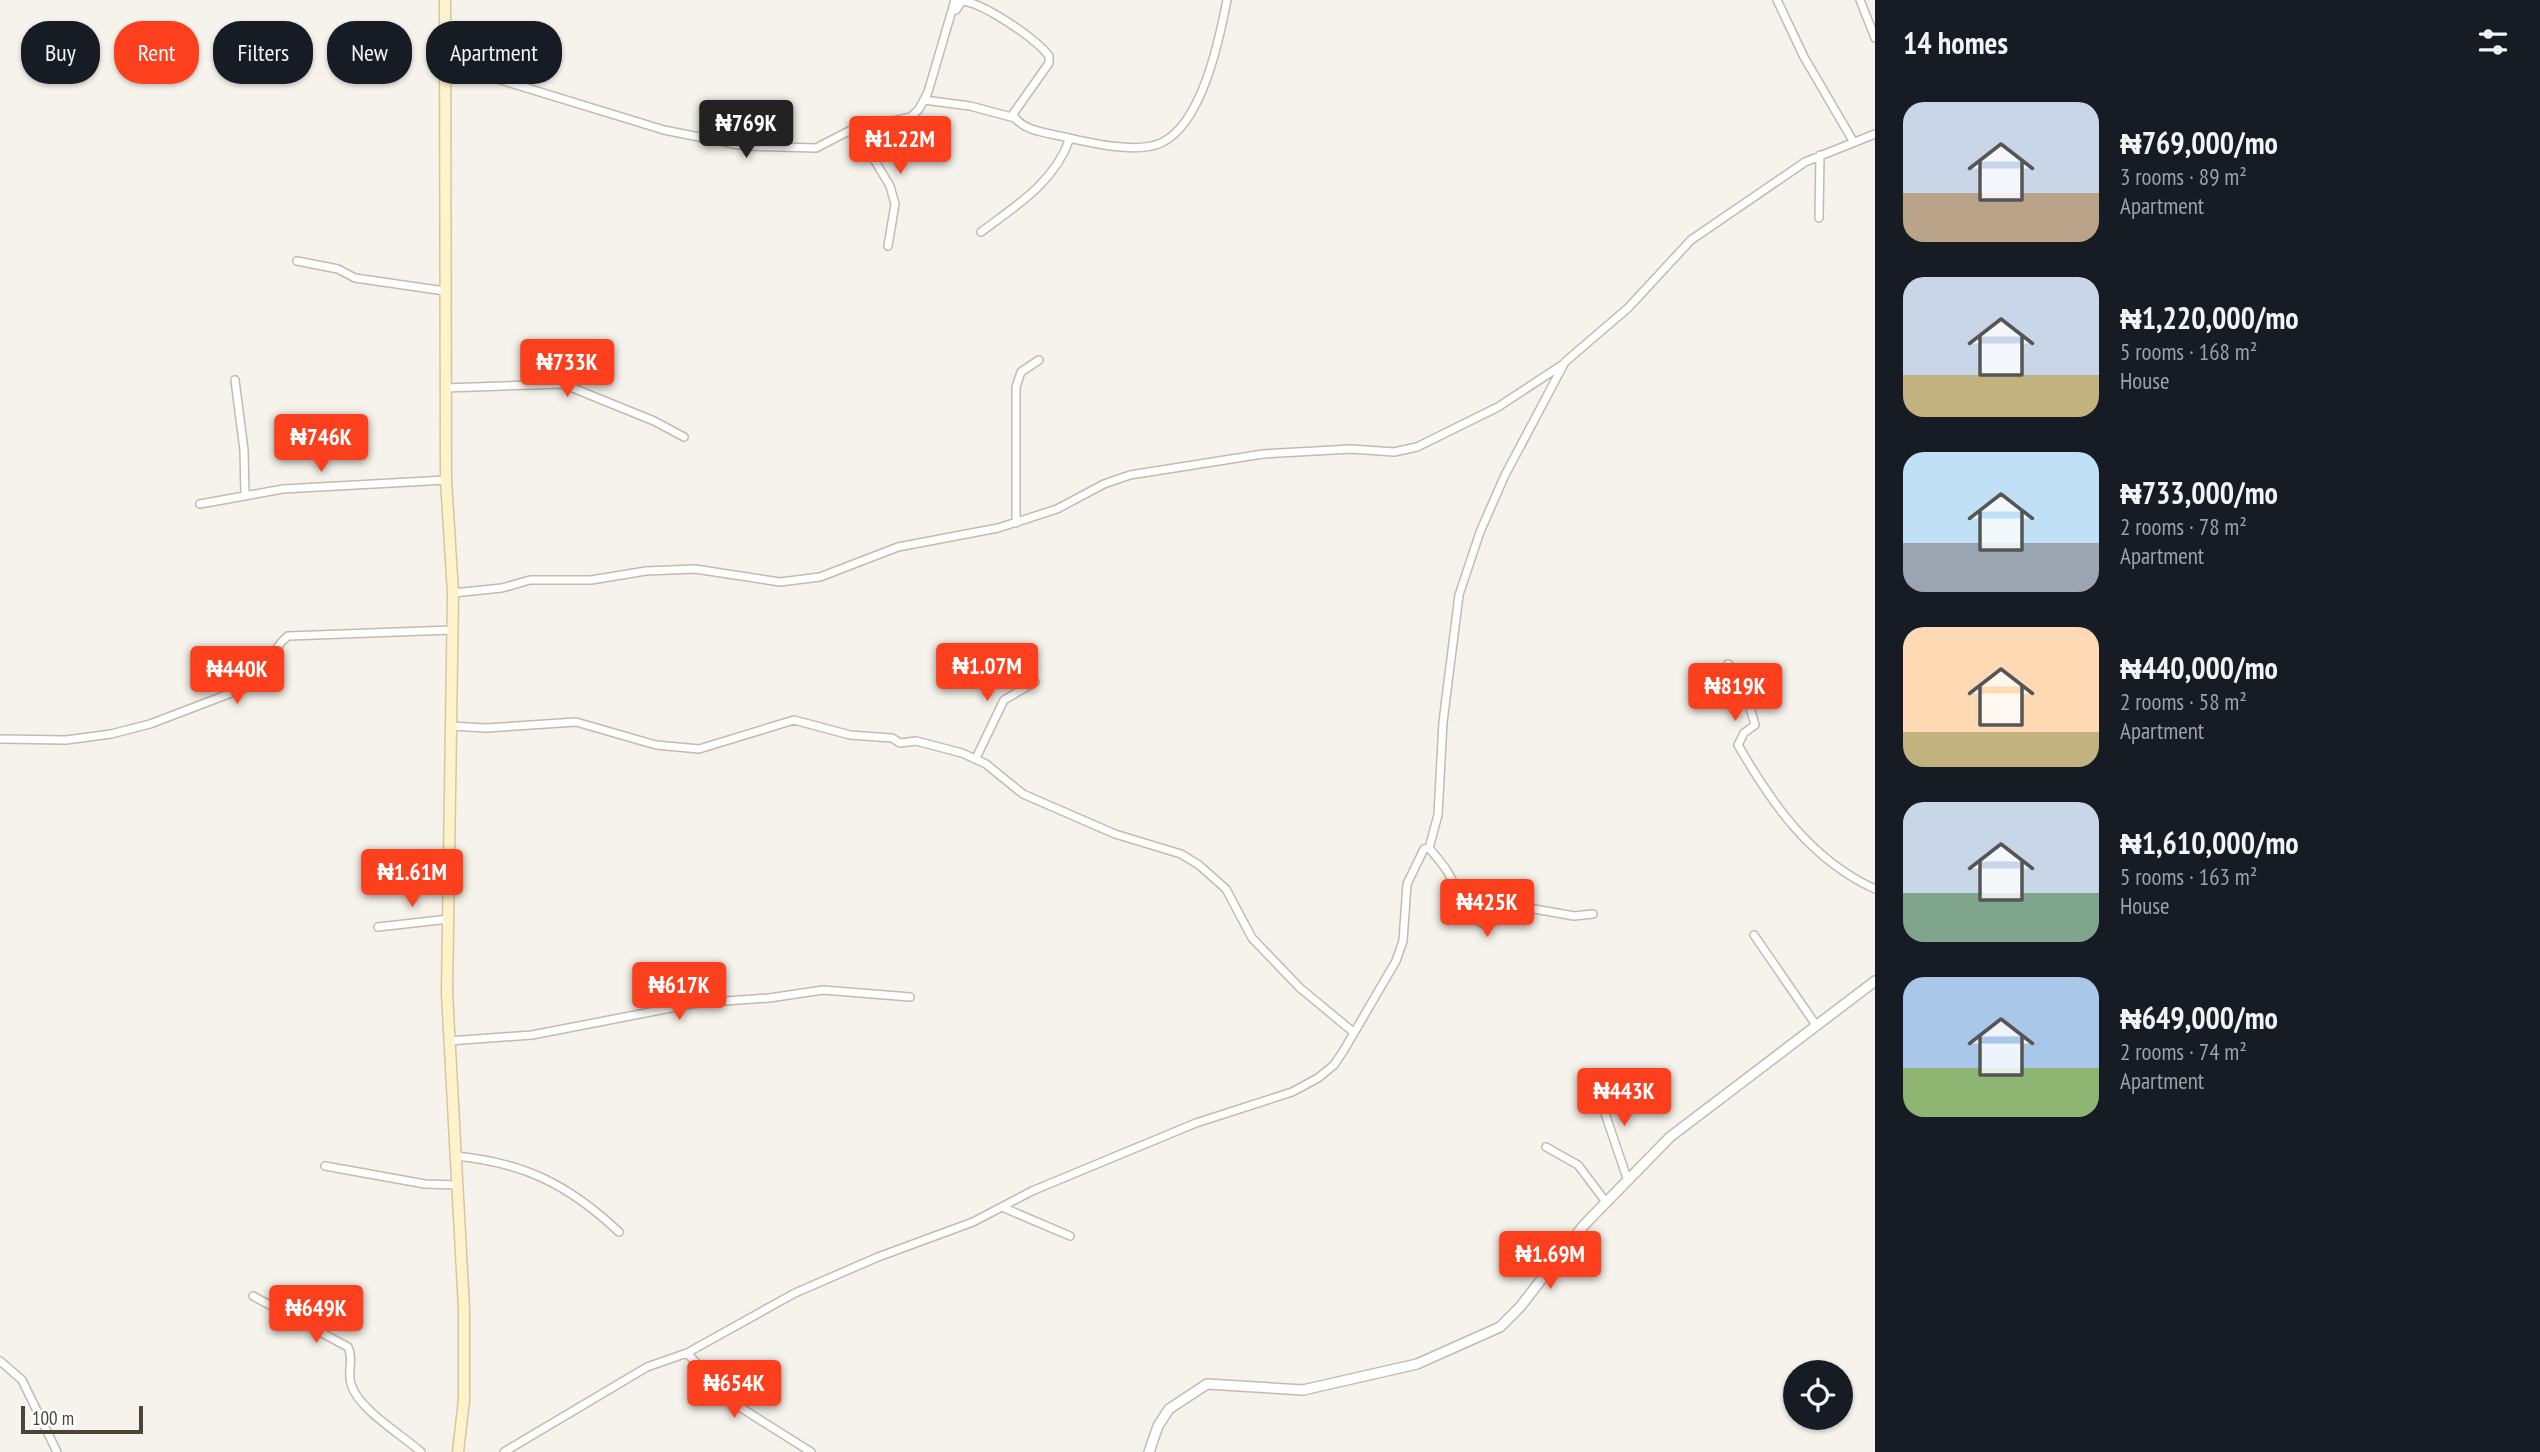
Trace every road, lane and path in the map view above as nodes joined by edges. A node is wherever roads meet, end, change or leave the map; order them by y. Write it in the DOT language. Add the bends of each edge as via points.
graph roads {
  1 [pos="445,0"];
  2 [pos="955,0"];
  3 [pos="1227,0"];
  4 [pos="1777,0"];
  5 [pos="1860,0"];
  6 [pos="954,14"];
  7 [pos="445,21"];
  8 [pos="1875,38"];
  9 [pos="445,84"];
  10 [pos="510,84"];
  11 [pos="924,100"];
  12 [pos="1015,118"];
  13 [pos="869,127"];
  14 [pos="1875,134"];
  15 [pos="1070,138"];
  16 [pos="1853,141"];
  17 [pos="1820,155"];
  18 [pos="1819,218"];
  19 [pos="981,232"];
  20 [pos="888,246"];
  21 [pos="297,261"];
  22 [pos="445,291"];
  23 [pos="1039,360"];
  24 [pos="1565,362"];
  25 [pos="235,380"];
  26 [pos="1556,381"];
  27 [pos="1537,383"];
  28 [pos="446,388"];
  29 [pos="684,437"];
  30 [pos="446,480"];
  31 [pos="244,496"];
  32 [pos="200,503"];
  33 [pos="1016,523"];
  34 [pos="453,593"];
  35 [pos="452,631"];
  36 [pos="1728,664"];
  37 [pos="1035,682"];
  38 [pos="451,726"];
  39 [pos="0,739"];
  40 [pos="976,758"];
  41 [pos="1429,848"];
  42 [pos="1875,889"];
  43 [pos="1593,914"];
  44 [pos="449,919"];
  45 [pos="378,927"];
  46 [pos="1754,936"];
  47 [pos="1875,981"];
  48 [pos="910,997"];
  49 [pos="1816,1025"];
  50 [pos="1352,1031"];
  51 [pos="448,1041"];
  52 [pos="1595,1084"];
  53 [pos="1546,1147"];
  54 [pos="454,1156"];
  55 [pos="324,1166"];
  56 [pos="1628,1181"];
  57 [pos="456,1185"];
  58 [pos="1606,1202"];
  59 [pos="1002,1207"];
  60 [pos="619,1232"];
  61 [pos="1070,1236"];
  62 [pos="253,1296"];
  63 [pos="687,1353"];
  64 [pos="0,1361"];
  65 [pos="57,1452"];
  66 [pos="421,1452"];
  67 [pos="458,1452"];
  68 [pos="504,1452"];
  69 [pos="811,1452"];
  70 [pos="1149,1452"];
  1 -- 7 [label="main road"];
  2 -- 6 [label="street"];
  3 -- 15 [label="street" via="1208,74 1192,111 1175,134 1160,144 1140,147"];
  4 -- 16 [label="street"];
  5 -- 8 [label="street"];
  6 -- 11 [label="street"];
  6 -- 12 [label="street" via="962,1 976,5 1033,40 1049,56 1049,63 1015,109"];
  9 -- 22 [label="main road"];
  10 -- 13 [label="street" via="622,120 716,142 816,148 849,131"];
  11 -- 12 [label="street"];
  11 -- 13 [label="street" via="911,117"];
  12 -- 15 [label="street" via="1031,128"];
  13 -- 20 [label="street" via="875,161 895,204"];
  14 -- 16 [label="street"];
  15 -- 19 [label="street" via="1063,158 1047,179"];
  16 -- 17 [label="street"];
  17 -- 18 [label="street"];
  17 -- 24 [label="street" via="1692,240 1628,308"];
  21 -- 22 [label="street" via="338,269 355,278"];
  22 -- 28 [label="main road"];
  23 -- 33 [label="street" via="1021,372 1016,387"];
  24 -- 26 [label="street"];
  24 -- 27 [label="street"];
  25 -- 31 [label="street" via="244,450"];
  26 -- 27 [label="street"];
  26 -- 41 [label="street" via="1505,475 1459,594 1443,722 1438,815"];
  27 -- 33 [label="street" via="1417,447 1394,452 1351,449 1263,454 1130,475"];
  28 -- 29 [label="street" via="562,384"];
  28 -- 30 [label="main road"];
  30 -- 31 [label="street" via="283,489"];
  30 -- 34 [label="main road"];
  31 -- 32 [label="street"];
  33 -- 34 [label="street" via="898,547 820,577 799,580 780,582 695,569 646,570 591,580 530,580"];
  34 -- 35 [label="main road"];
  35 -- 38 [label="main road"];
  35 -- 39 [label="street" via="288,636 275,646 266,673 255,684 150,724 66,740"];
  36 -- 42 [label="street" via="1742,679 1755,725 1738,744 1768,796 1830,863"];
  37 -- 40 [label="street" via="1003,700"];
  38 -- 40 [label="street" via="576,722 656,745 699,749 794,720 850,735 916,741"];
  38 -- 44 [label="main road"];
  40 -- 50 [label="street" via="1023,794 1199,864 1226,889 1252,939"];
  41 -- 43 [label="street" via="1476,921 1486,925 1523,907 1574,916"];
  41 -- 50 [label="street" via="1424,849 1407,884 1403,941 1396,961"];
  44 -- 45 [label="street"];
  44 -- 51 [label="main road"];
  46 -- 49 [label="street"];
  47 -- 49 [label="street"];
  48 -- 51 [label="street" via="823,990 696,1003 532,1035"];
  49 -- 56 [label="street" via="1670,1137"];
  50 -- 59 [label="street" via="1334,1065 1318,1079 1196,1123"];
  51 -- 54 [label="main road"];
  52 -- 56 [label="street"];
  53 -- 58 [label="street" via="1578,1165"];
  54 -- 57 [label="main road"];
  54 -- 60 [label="street" via="488,1159 562,1185 587,1201"];
  55 -- 57 [label="street"];
  56 -- 58 [label="street"];
  57 -- 67 [label="main road" via="464,1309 464,1400"];
  58 -- 70 [label="street" via="1567,1244 1510,1319 1482,1338 1417,1364 1303,1390 1207,1384 1169,1409"];
  59 -- 61 [label="street"];
  59 -- 63 [label="street" via="795,1293"];
  62 -- 66 [label="street" via="348,1346 350,1381 360,1401"];
  63 -- 68 [label="street" via="647,1367"];
  63 -- 69 [label="street" via="735,1404"];
  64 -- 65 [label="street" via="22,1380"];
}
